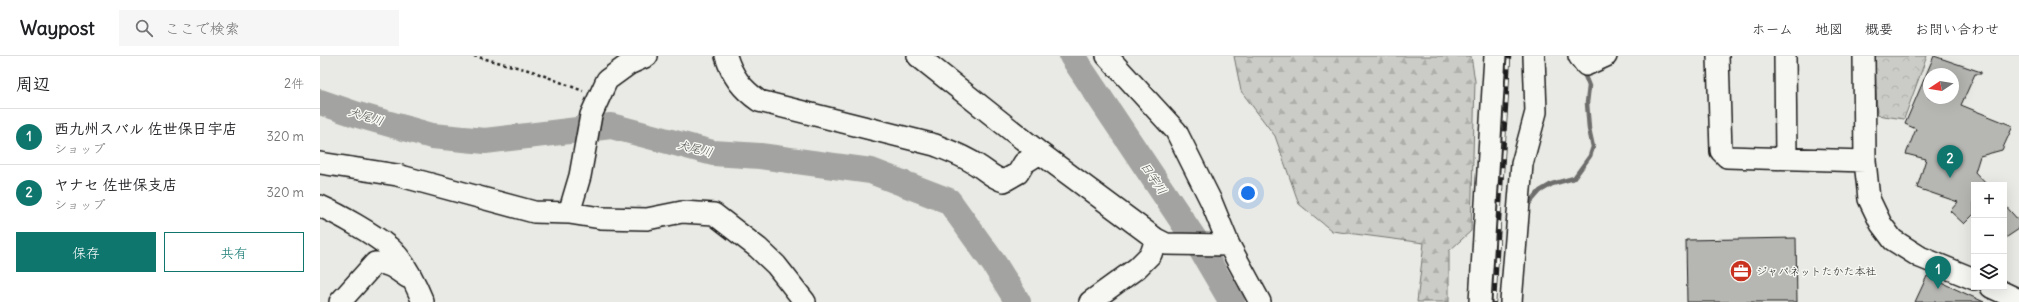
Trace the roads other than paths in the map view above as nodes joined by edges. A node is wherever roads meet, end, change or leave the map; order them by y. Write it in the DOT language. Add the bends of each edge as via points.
graph roads {
  1 [pos="647,56"];
  2 [pos="726,56"];
  3 [pos="918,56"];
  4 [pos="1107,56"];
  5 [pos="1495,56"];
  6 [pos="1534,56"];
  7 [pos="1579,56"];
  8 [pos="1606,56"];
  9 [pos="1718,56"];
  10 [pos="1785,56"];
  11 [pos="1864,56"];
  12 [pos="1040,153"];
  13 [pos="1786,158"];
  14 [pos="1865,162"];
  15 [pos="320,163"];
  16 [pos="320,206"];
  17 [pos="569,213"];
  18 [pos="1161,241"];
  19 [pos="1224,245"];
  20 [pos="1971,278"];
  21 [pos="1997,290"];
  22 [pos="419,293"];
  23 [pos="2019,300"];
  24 [pos="340,302"];
  25 [pos="805,302"];
  26 [pos="1090,302"];
  27 [pos="1260,302"];
  28 [pos="1480,302"];
  29 [pos="1511,302"];
  1 -- 17 [label="street" via="629,64 607,80 591,115 580,176"];
  2 -- 12 [label="street" via="731,72 744,90 760,101 935,145 958,154 994,179 1004,181 1018,173 1024,163"];
  3 -- 12 [label="street"];
  4 -- 19 [label="street" via="1176,132 1211,201"];
  5 -- 28 [label="street"];
  6 -- 29 [label="street" via="1536,112 1522,164"];
  7 -- 8 [label="street" via="1586,65"];
  9 -- 13 [label="street" via="1721,151 1727,157"];
  10 -- 13 [label="street"];
  11 -- 14 [label="street"];
  12 -- 18 [label="street"];
  13 -- 14 [label="street"];
  14 -- 20 [label="street" via="1869,200 1881,224 1893,240 1920,257"];
  15 -- 17 [label="street" via="397,175 534,212"];
  16 -- 22 [label="street" via="338,214 389,247 403,264"];
  17 -- 25 [label="street" via="600,218 647,218 682,212 714,214 771,261"];
  18 -- 19 [label="street"];
  18 -- 26 [label="street" via="1137,268"];
  19 -- 27 [label="street"];
  21 -- 23 [label="street"];
  22 -- 24 [label="street" via="396,269 383,262 375,263"];
}
